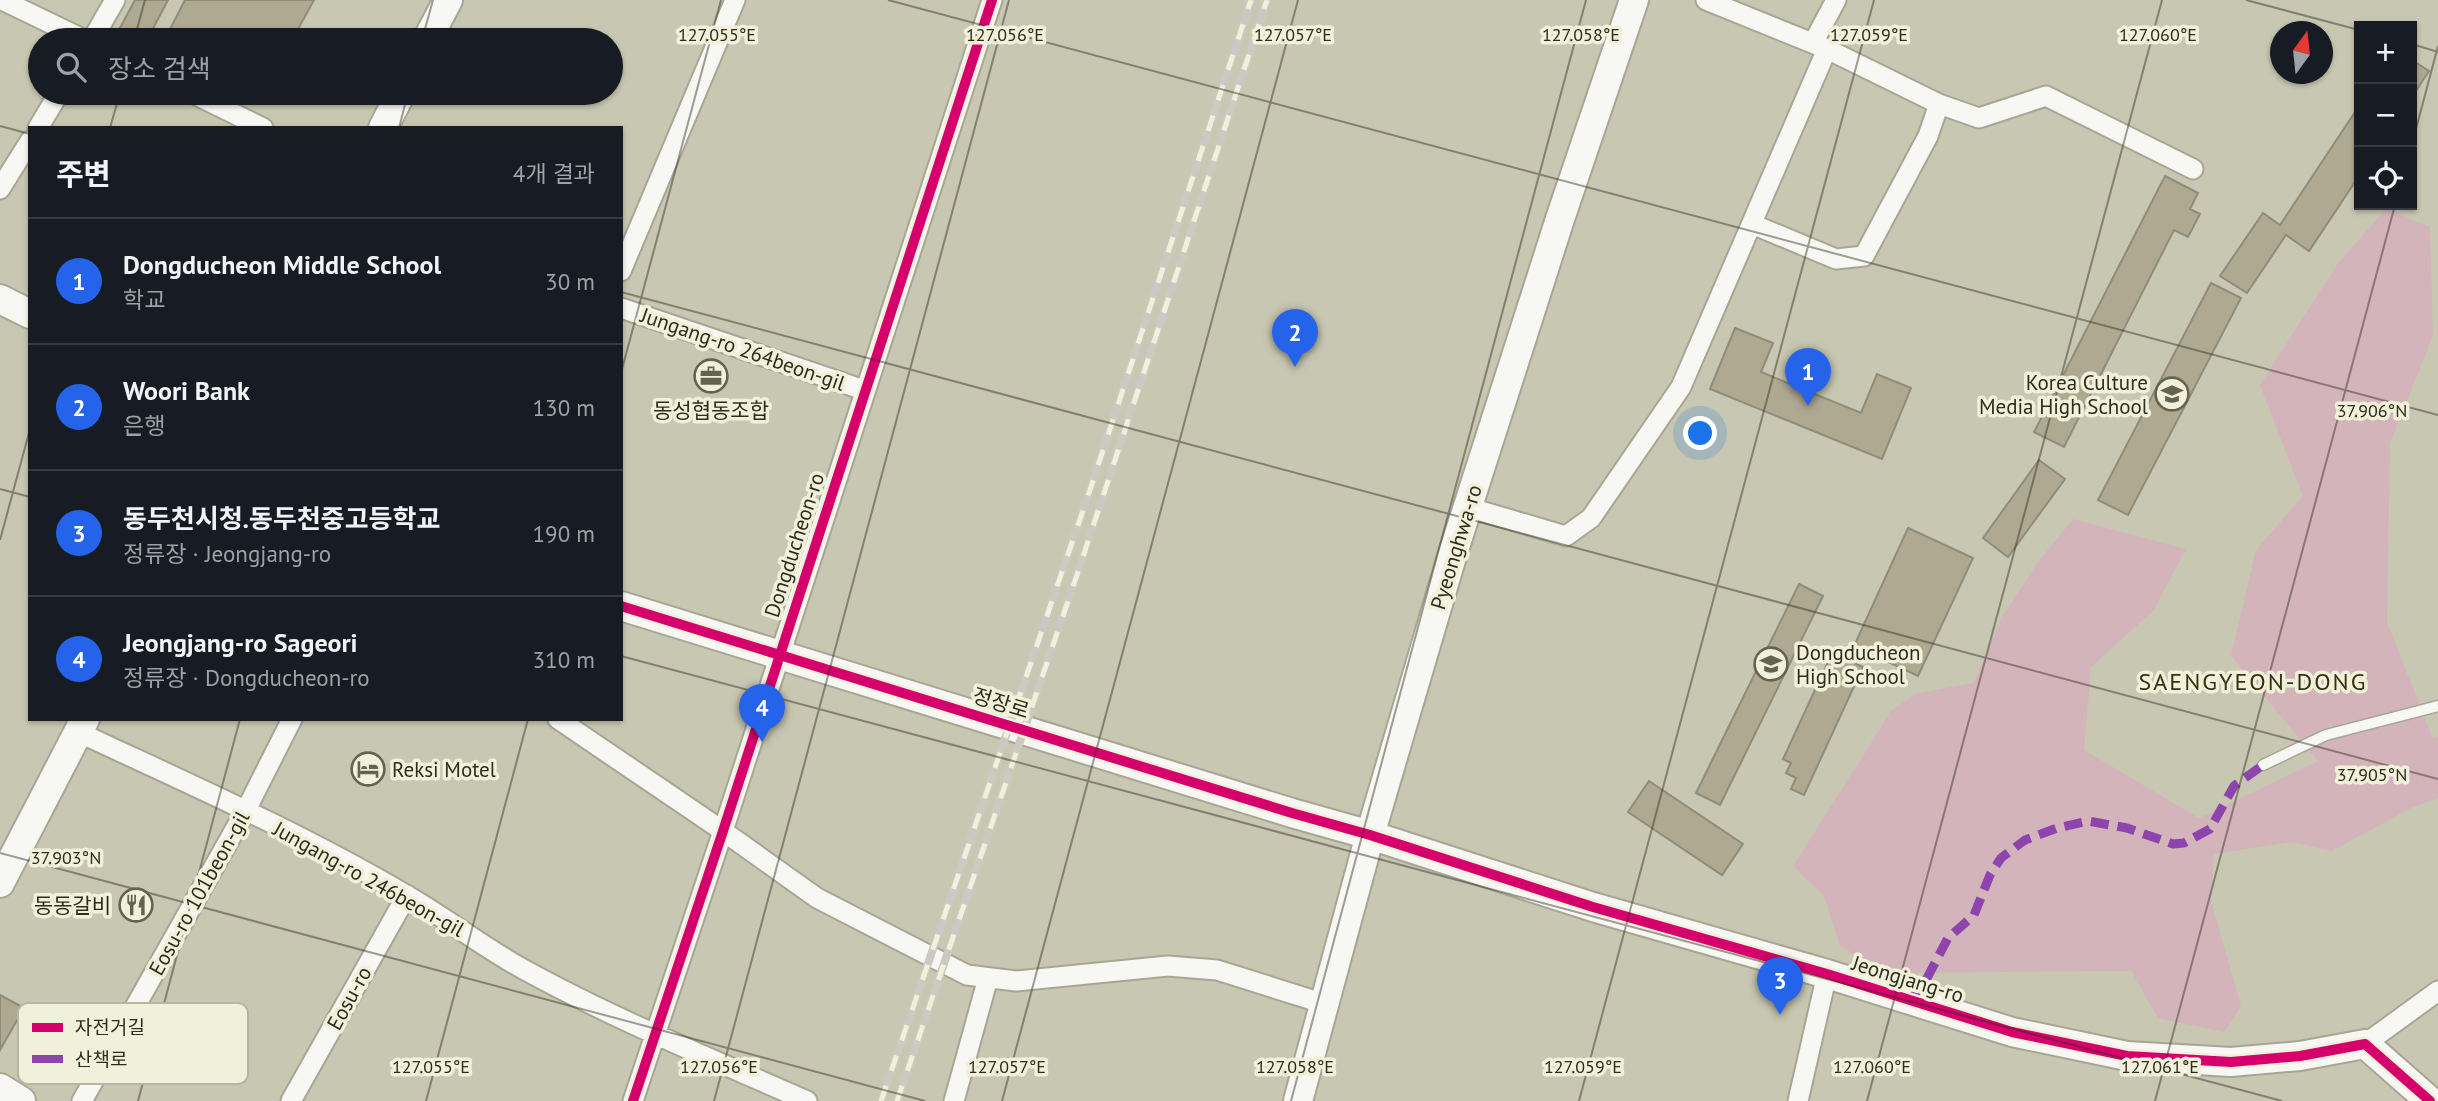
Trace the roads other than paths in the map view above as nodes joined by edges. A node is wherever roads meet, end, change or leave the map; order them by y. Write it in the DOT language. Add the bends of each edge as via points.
graph roads {
  1 [pos="2,0"];
  2 [pos="116,0"];
  3 [pos="448,0"];
  4 [pos="735,0"];
  5 [pos="992,0"];
  6 [pos="1633,0"];
  7 [pos="1706,0"];
  8 [pos="1836,0"];
  9 [pos="60,28"];
  10 [pos="99,28"];
  11 [pos="434,28"];
  12 [pos="1820,46"];
  13 [pos="1939,104"];
  14 [pos="52,105"];
  15 [pos="216,105"];
  16 [pos="395,105"];
  17 [pos="39,126"];
  18 [pos="259,126"];
  19 [pos="384,126"];
  20 [pos="28,144"];
  21 [pos="2193,169"];
  22 [pos="0,189"];
  23 [pos="1752,224"];
  24 [pos="623,266"];
  25 [pos="0,299"];
  26 [pos="623,309"];
  27 [pos="28,313"];
  28 [pos="864,390"];
  29 [pos="1467,507"];
  30 [pos="623,607"];
  31 [pos="779,655"];
  32 [pos="2438,706"];
  33 [pos="291,721"];
  34 [pos="561,721"];
  35 [pos="81,726"];
  36 [pos="2263,765"];
  37 [pos="246,810"];
  38 [pos="723,831"];
  39 [pos="1370,835"];
  40 [pos="0,883"];
  41 [pos="407,895"];
  42 [pos="1828,974"];
  43 [pos="988,978"];
  44 [pos="2438,991"];
  45 [pos="137,1003"];
  46 [pos="1325,1004"];
  47 [pos="655,1034"];
  48 [pos="2365,1044"];
  49 [pos="92,1084"];
  50 [pos="0,1088"];
  51 [pos="21,1101"];
  52 [pos="82,1101"];
  53 [pos="291,1101"];
  54 [pos="633,1101"];
  55 [pos="807,1101"];
  56 [pos="954,1101"];
  57 [pos="1298,1101"];
  58 [pos="1798,1101"];
  59 [pos="2430,1101"];
  1 -- 9 [label="street"];
  2 -- 10 [label="street"];
  3 -- 11 [label="street"];
  4 -- 24 [label="street"];
  5 -- 28 [label="street, Dongducheon-ro"];
  6 -- 29 [label="street, Pyeonghwa-ro"];
  7 -- 12 [label="street"];
  8 -- 12 [label="street"];
  12 -- 13 [label="street"];
  12 -- 23 [label="street"];
  13 -- 21 [label="street" via="1979,118 2046,96"];
  13 -- 23 [label="street" via="1928,136 1864,256 1836,259"];
  14 -- 17 [label="street"];
  15 -- 18 [label="street"];
  16 -- 19 [label="street"];
  20 -- 22 [label="street"];
  23 -- 29 [label="street" via="1681,387 1591,518 1566,536"];
  25 -- 27 [label="street"];
  26 -- 28 [label="street, Jungang-ro 264beon-gil"];
  28 -- 31 [label="street, Dongducheon-ro"];
  29 -- 39 [label="street, Pyeonghwa-ro"];
  30 -- 31 [label="street, 정장로"];
  31 -- 38 [label="street, Dongducheon-ro"];
  31 -- 39 [label="street, 정장로"];
  32 -- 36 [label="lane" via="2326,735"];
  33 -- 37 [label="street, Eosu-ro 101beon-gil"];
  34 -- 38 [label="street"];
  35 -- 37 [label="street, Jungang-ro 246beon-gil"];
  35 -- 40 [label="street"];
  37 -- 41 [label="street, Jungang-ro 246beon-gil"];
  37 -- 45 [label="street, Eosu-ro 101beon-gil"];
  38 -- 43 [label="street" via="817,898 967,975"];
  38 -- 47 [label="street, Dongducheon-ro"];
  39 -- 42 [label="street, Jeongjang-ro" via="1593,907"];
  39 -- 46 [label="street, Pyeonghwa-ro"];
  41 -- 47 [label="street, Jungang-ro 246beon-gil" via="522,969"];
  41 -- 53 [label="street, Eosu-ro"];
  42 -- 48 [label="street, Jeongjang-ro" via="2012,1032 2127,1056 2231,1062"];
  42 -- 58 [label="street"];
  43 -- 46 [label="street" via="1016,981 1168,966 1217,970"];
  43 -- 56 [label="street"];
  44 -- 48 [label="street, Jeongjang-ro"];
  46 -- 57 [label="street, Pyeonghwa-ro"];
  47 -- 54 [label="street, Dongducheon-ro"];
  47 -- 55 [label="street"];
  48 -- 59 [label="street"];
  49 -- 52 [label="street, Eosu-ro 101beon-gil"];
  50 -- 51 [label="street"];
}
